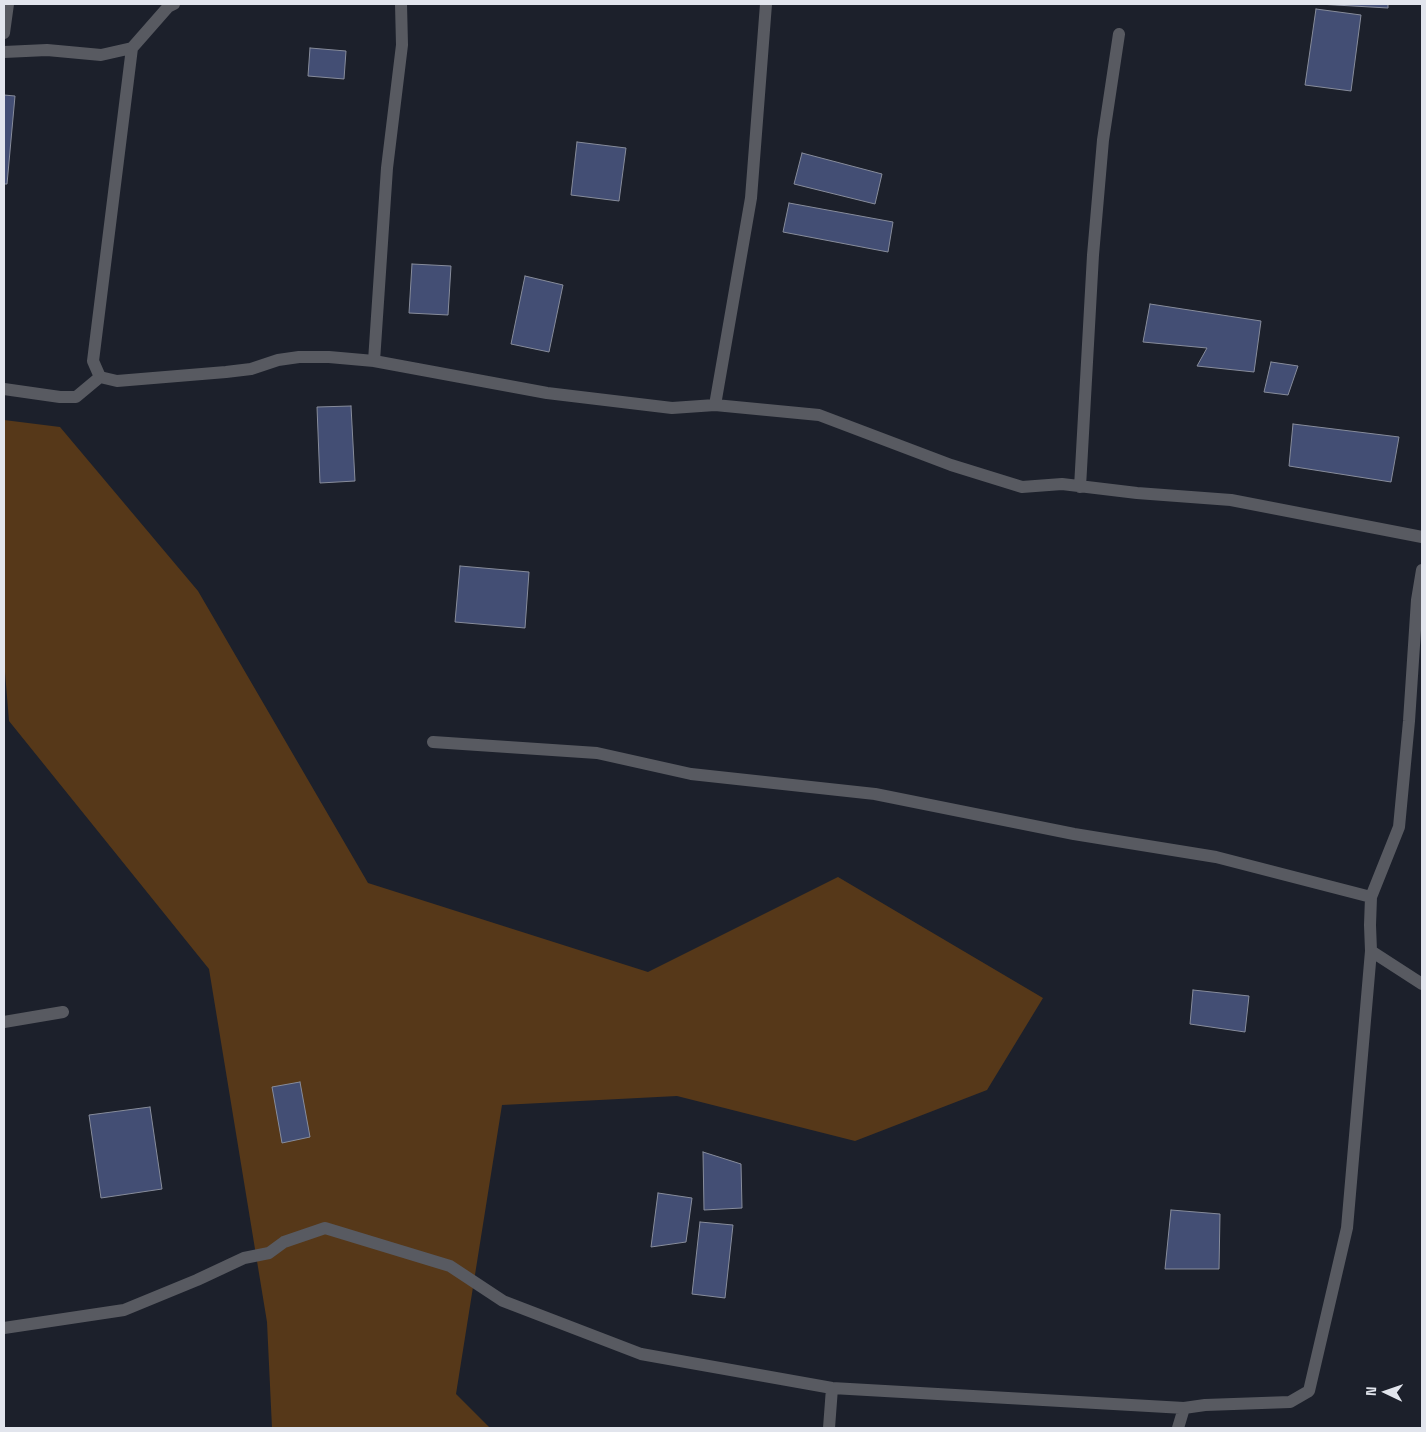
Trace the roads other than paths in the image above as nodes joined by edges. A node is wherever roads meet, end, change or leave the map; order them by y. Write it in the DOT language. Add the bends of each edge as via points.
graph roads {
  1 [pos="8,4"];
  2 [pos="174,4"];
  3 [pos="401,4"];
  4 [pos="766,4"];
  5 [pos="4,32"];
  6 [pos="1119,34"];
  7 [pos="132,48"];
  8 [pos="4,52"];
  9 [pos="374,361"];
  10 [pos="100,377"];
  11 [pos="4,389"];
  12 [pos="716,405"];
  13 [pos="1080,486"];
  14 [pos="1422,537"];
  15 [pos="1422,570"];
  16 [pos="433,742"];
  17 [pos="1372,897"];
  18 [pos="1372,951"];
  19 [pos="1422,984"];
  20 [pos="63,1012"];
  21 [pos="4,1022"];
  22 [pos="4,1328"];
  23 [pos="832,1388"];
  24 [pos="1184,1408"];
  25 [pos="829,1428"];
  26 [pos="1178,1428"];
  1 -- 5 [label="street"];
  2 -- 7 [label="street"];
  3 -- 9 [label="street" via="402,45 387,168"];
  4 -- 12 [label="street" via="751,198"];
  6 -- 13 [label="street" via="1103,140 1092,255"];
  7 -- 8 [label="street" via="101,54 47,50"];
  7 -- 10 [label="street" via="93,361"];
  9 -- 10 [label="street" via="299,357 226,372 117,381"];
  9 -- 12 [label="street" via="556,394 672,408"];
  10 -- 11 [label="street" via="76,397"];
  12 -- 13 [label="street" via="819,415 952,466 1022,487"];
  13 -- 14 [label="street" via="1231,500"];
  15 -- 17 [label="street" via="1399,827"];
  16 -- 17 [label="street" via="597,753 691,774 875,794 1074,834 1216,857"];
  17 -- 18 [label="street"];
  18 -- 19 [label="street"];
  18 -- 24 [label="street" via="1347,1228 1309,1391 1290,1402"];
  20 -- 21 [label="street"];
  22 -- 23 [label="street" via="124,1310 244,1258 269,1253 284,1242 325,1228 450,1266 503,1300 641,1354"];
  23 -- 24 [label="street"];
  23 -- 25 [label="street"];
  24 -- 26 [label="street"];
}
